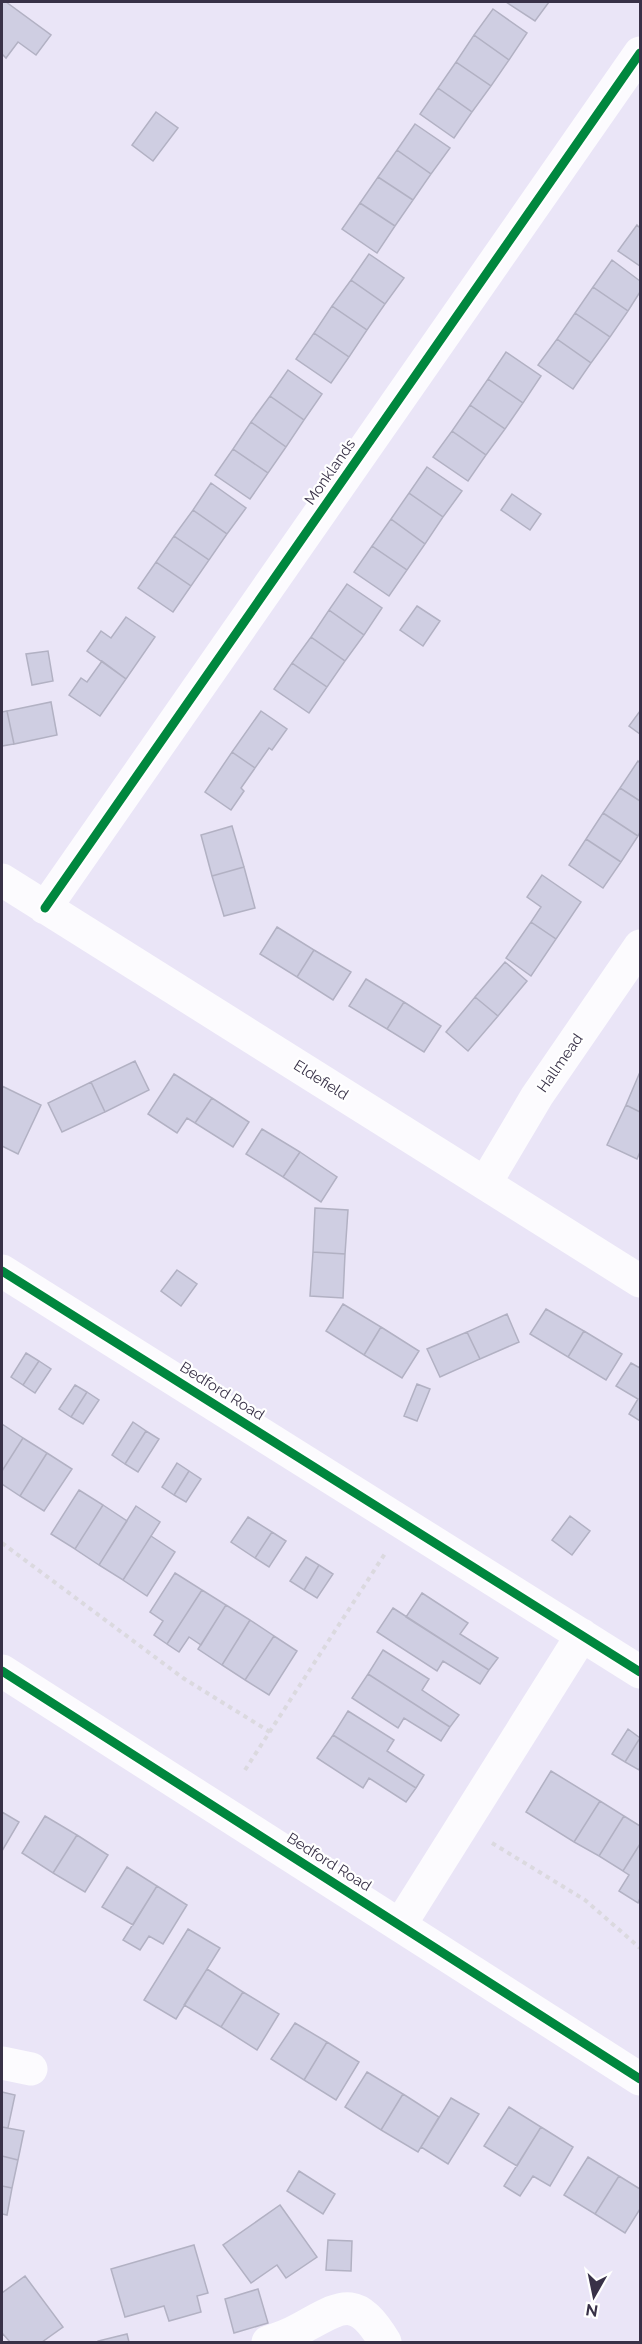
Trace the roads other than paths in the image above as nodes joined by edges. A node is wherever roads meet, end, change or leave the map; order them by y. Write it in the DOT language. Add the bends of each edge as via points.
graph roads {
  1 [pos="640,53"];
  2 [pos="2,880"];
  3 [pos="45,908"];
  4 [pos="640,946"];
  5 [pos="486,1182"];
  6 [pos="2,1270"];
  7 [pos="640,1281"];
  8 [pos="582,1635"];
  9 [pos="2,1671"];
  10 [pos="640,1672"];
  11 [pos="400,1924"];
  12 [pos="640,2079"];
  13 [pos="268,2343"];
  14 [pos="385,2343"];
  1 -- 3 [label="street, Monklands"];
  2 -- 3 [label="street, Eldefield"];
  3 -- 5 [label="street, Eldefield"];
  4 -- 5 [label="street, Hallmead" via="537,1096"];
  5 -- 7 [label="street, Eldefield"];
  6 -- 8 [label="street, Bedford Road"];
  8 -- 10 [label="street, Bedford Road"];
  8 -- 11 [label="street"];
  9 -- 11 [label="street, Bedford Road"];
  11 -- 12 [label="street, Bedford Road"];
  13 -- 14 [label="street" via="347,2308 362,2313"];
}
